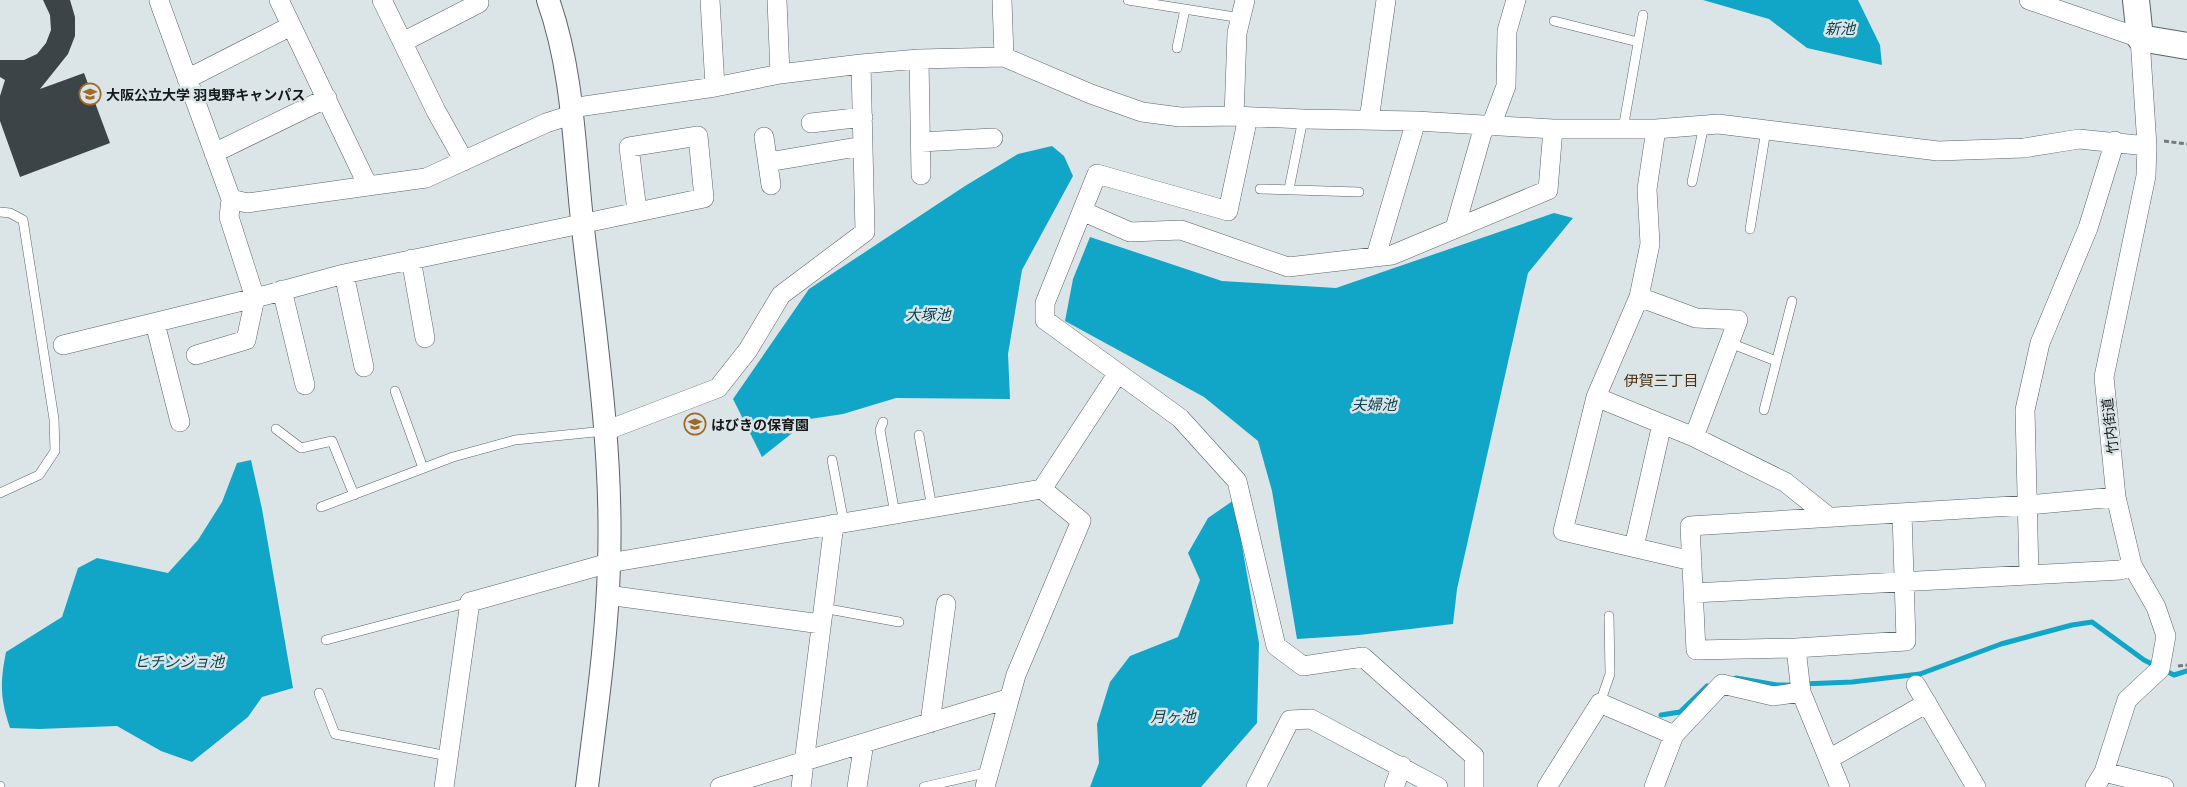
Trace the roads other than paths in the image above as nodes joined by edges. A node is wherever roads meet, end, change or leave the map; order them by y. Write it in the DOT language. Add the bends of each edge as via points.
graph roads {
  1 [pos="159,0"];
  2 [pos="279,0"];
  3 [pos="382,0"];
  4 [pos="478,0"];
  5 [pos="548,0"];
  6 [pos="710,0"];
  7 [pos="777,0"];
  8 [pos="1002,0"];
  9 [pos="1128,0"];
  10 [pos="1386,0"];
  11 [pos="1516,0"];
  12 [pos="2028,0"];
  13 [pos="2136,0"];
  14 [pos="1185,9"];
  15 [pos="1243,9"];
  16 [pos="1643,15"];
  17 [pos="1554,21"];
  18 [pos="291,26"];
  19 [pos="2140,38"];
  20 [pos="403,42"];
  21 [pos="1638,42"];
  22 [pos="2187,46"];
  23 [pos="1178,48"];
  24 [pos="1004,58"];
  25 [pos="919,59"];
  26 [pos="861,64"];
  27 [pos="780,74"];
  28 [pos="187,78"];
  29 [pos="715,87"];
  30 [pos="327,98"];
  31 [pos="571,112"];
  32 [pos="1241,116"];
  33 [pos="863,117"];
  34 [pos="1303,119"];
  35 [pos="1369,120"];
  36 [pos="1416,120"];
  37 [pos="810,123"];
  38 [pos="1704,125"];
  39 [pos="1487,126"];
  40 [pos="1553,129"];
  41 [pos="1623,129"];
  42 [pos="1656,129"];
  43 [pos="1766,130"];
  44 [pos="764,137"];
  45 [pos="993,138"];
  46 [pos="921,142"];
  47 [pos="2115,142"];
  48 [pos="2146,142"];
  49 [pos="863,146"];
  50 [pos="214,153"];
  51 [pos="464,161"];
  52 [pos="768,162"];
  53 [pos="921,175"];
  54 [pos="1692,182"];
  55 [pos="771,185"];
  56 [pos="368,186"];
  57 [pos="1260,189"];
  58 [pos="1289,189"];
  59 [pos="1359,192"];
  60 [pos="232,199"];
  61 [pos="637,211"];
  62 [pos="1082,211"];
  63 [pos="0,212"];
  64 [pos="582,222"];
  65 [pos="1455,228"];
  66 [pos="1750,229"];
  67 [pos="1376,256"];
  68 [pos="411,259"];
  69 [pos="344,274"];
  70 [pos="282,290"];
  71 [pos="1639,297"];
  72 [pos="255,298"];
  73 [pos="1792,301"];
  74 [pos="155,322"];
  75 [pos="425,338"];
  76 [pos="1730,343"];
  77 [pos="63,345"];
  78 [pos="196,355"];
  79 [pos="1776,361"];
  80 [pos="364,366"];
  81 [pos="1118,373"];
  82 [pos="305,385"];
  83 [pos="395,391"];
  84 [pos="1596,397"];
  85 [pos="1764,410"];
  86 [pos="180,422"];
  87 [pos="883,422"];
  88 [pos="1662,424"];
  89 [pos="276,430"];
  90 [pos="605,432"];
  91 [pos="919,435"];
  92 [pos="1694,437"];
  93 [pos="832,460"];
  94 [pos="423,468"];
  95 [pos="1042,489"];
  96 [pos="0,492"];
  97 [pos="354,495"];
  98 [pos="2116,497"];
  99 [pos="2028,505"];
  100 [pos="321,507"];
  101 [pos="932,508"];
  102 [pos="1902,513"];
  103 [pos="896,514"];
  104 [pos="1830,518"];
  105 [pos="839,524"];
  106 [pos="1634,547"];
  107 [pos="1692,561"];
  108 [pos="609,564"];
  109 [pos="2132,565"];
  110 [pos="2029,575"];
  111 [pos="1904,583"];
  112 [pos="1694,593"];
  113 [pos="608,595"];
  114 [pos="470,602"];
  115 [pos="946,604"];
  116 [pos="822,616"];
  117 [pos="1609,616"];
  118 [pos="899,622"];
  119 [pos="326,640"];
  120 [pos="1796,648"];
  121 [pos="1916,685"];
  122 [pos="319,692"];
  123 [pos="1801,692"];
  124 [pos="1008,700"];
  125 [pos="1600,703"];
  126 [pos="1927,703"];
  127 [pos="930,723"];
  128 [pos="1674,735"];
  129 [pos="864,742"];
  130 [pos="448,756"];
  131 [pos="1828,759"];
  132 [pos="804,760"];
  133 [pos="1402,766"];
  134 [pos="987,780"];
  135 [pos="2100,780"];
  136 [pos="444,787"];
  137 [pos="587,787"];
  138 [pos="720,787"];
  139 [pos="801,787"];
  140 [pos="857,787"];
  141 [pos="924,787"];
  142 [pos="1256,787"];
  143 [pos="1394,787"];
  144 [pos="1438,787"];
  145 [pos="1474,787"];
  146 [pos="1547,787"];
  147 [pos="1654,787"];
  148 [pos="1840,787"];
  149 [pos="1976,787"];
  150 [pos="2164,787"];
  1 -- 28 [label="street"];
  2 -- 18 [label="street"];
  3 -- 20 [label="street"];
  4 -- 20 [label="street" via="479,4"];
  5 -- 31 [label="street" via="566,63"];
  6 -- 29 [label="street"];
  7 -- 27 [label="street"];
  8 -- 24 [label="street"];
  9 -- 14 [label="lane"];
  10 -- 35 [label="street"];
  11 -- 39 [label="street" via="1507,31 1506,86"];
  12 -- 19 [label="street"];
  13 -- 19 [label="main road"];
  14 -- 15 [label="lane"];
  14 -- 23 [label="lane"];
  15 -- 32 [label="street" via="1237,32"];
  16 -- 21 [label="lane"];
  17 -- 21 [label="lane"];
  18 -- 28 [label="street"];
  18 -- 30 [label="street"];
  19 -- 22 [label="main road"];
  19 -- 48 [label="street, 竹内街道"];
  20 -- 51 [label="street"];
  21 -- 41 [label="lane"];
  24 -- 25 [label="street"];
  24 -- 32 [label="street" via="1142,112 1180,117"];
  25 -- 26 [label="street"];
  25 -- 46 [label="street"];
  26 -- 27 [label="street"];
  26 -- 33 [label="street"];
  27 -- 29 [label="street"];
  28 -- 50 [label="street"];
  29 -- 31 [label="street"];
  30 -- 50 [label="street"];
  30 -- 56 [label="street"];
  31 -- 51 [label="street"];
  31 -- 64 [label="street"];
  32 -- 34 [label="street"];
  32 -- 62 [label="street" via="1228,211 1097,174"];
  33 -- 37 [label="street"];
  33 -- 49 [label="street"];
  34 -- 35 [label="street"];
  34 -- 58 [label="lane"];
  35 -- 36 [label="street"];
  36 -- 39 [label="street"];
  36 -- 67 [label="street"];
  38 -- 42 [label="street"];
  38 -- 43 [label="street"];
  38 -- 54 [label="lane"];
  39 -- 40 [label="street"];
  39 -- 65 [label="street"];
  40 -- 41 [label="street"];
  40 -- 65 [label="street" via="1548,190"];
  41 -- 42 [label="street"];
  42 -- 71 [label="street" via="1648,189 1650,244"];
  43 -- 47 [label="street" via="1938,151 2024,148 2079,139"];
  43 -- 66 [label="lane"];
  44 -- 52 [label="street"];
  45 -- 46 [label="street"];
  46 -- 53 [label="street"];
  47 -- 48 [label="street"];
  47 -- 99 [label="street" via="2088,228 2040,343 2025,410"];
  48 -- 98 [label="street, 竹内街道" via="2146,176 2104,377"];
  49 -- 52 [label="street"];
  49 -- 90 [label="street" via="865,232 780,295 748,350 718,388"];
  50 -- 60 [label="street"];
  51 -- 56 [label="street" via="426,178"];
  52 -- 55 [label="street"];
  56 -- 60 [label="street" via="247,203"];
  57 -- 58 [label="lane"];
  58 -- 59 [label="lane"];
  60 -- 72 [label="street" via="229,217"];
  61 -- 61 [label="street" via="704,198 698,136 630,147"];
  61 -- 64 [label="street"];
  62 -- 67 [label="street" via="1130,232 1181,230 1288,267"];
  62 -- 81 [label="street" via="1045,304 1045,320"];
  63 -- 96 [label="lane" via="22,220 54,419 55,450 39,475"];
  64 -- 68 [label="street"];
  64 -- 90 [label="street" via="597,333"];
  65 -- 67 [label="street" via="1392,254"];
  68 -- 69 [label="street"];
  68 -- 75 [label="street"];
  69 -- 70 [label="street"];
  69 -- 80 [label="street"];
  70 -- 72 [label="street"];
  70 -- 82 [label="street"];
  71 -- 76 [label="street" via="1696,318 1738,320"];
  71 -- 84 [label="street"];
  72 -- 74 [label="street"];
  72 -- 78 [label="street" via="246,340"];
  73 -- 79 [label="lane"];
  74 -- 77 [label="street"];
  74 -- 86 [label="street"];
  76 -- 79 [label="lane"];
  76 -- 92 [label="street"];
  79 -- 85 [label="lane"];
  81 -- 95 [label="street"];
  81 -- 145 [label="street" via="1180,418 1237,481 1276,646 1303,666 1363,657 1474,756"];
  83 -- 94 [label="lane"];
  84 -- 88 [label="street"];
  84 -- 106 [label="street" via="1563,531"];
  87 -- 103 [label="lane" via="880,430"];
  88 -- 92 [label="street"];
  88 -- 106 [label="street"];
  89 -- 97 [label="lane" via="302,448 332,441"];
  90 -- 94 [label="lane" via="516,440"];
  90 -- 108 [label="street"];
  91 -- 101 [label="lane"];
  92 -- 104 [label="street" via="1785,482"];
  93 -- 105 [label="lane"];
  94 -- 97 [label="lane"];
  95 -- 101 [label="street"];
  95 -- 124 [label="street" via="1081,521"];
  97 -- 100 [label="lane"];
  98 -- 99 [label="street"];
  98 -- 109 [label="street, 竹内街道"];
  99 -- 102 [label="street"];
  99 -- 110 [label="street"];
  101 -- 103 [label="street"];
  102 -- 104 [label="street"];
  102 -- 111 [label="street"];
  103 -- 105 [label="street"];
  104 -- 107 [label="street" via="1690,526"];
  105 -- 108 [label="street"];
  105 -- 116 [label="street"];
  106 -- 107 [label="street"];
  107 -- 112 [label="street"];
  108 -- 113 [label="street"];
  108 -- 114 [label="street"];
  109 -- 110 [label="street" via="2122,570"];
  109 -- 135 [label="street, 竹内街道" via="2156,607 2166,636 2160,669 2127,700"];
  110 -- 111 [label="street"];
  111 -- 112 [label="street"];
  111 -- 120 [label="street" via="1906,641"];
  112 -- 120 [label="street" via="1696,650"];
  113 -- 116 [label="street"];
  113 -- 137 [label="street"];
  114 -- 119 [label="lane"];
  114 -- 130 [label="street"];
  115 -- 127 [label="street"];
  116 -- 118 [label="lane"];
  116 -- 132 [label="street"];
  117 -- 125 [label="lane" via="1610,674"];
  120 -- 123 [label="street"];
  121 -- 126 [label="street"];
  122 -- 130 [label="lane" via="335,734"];
  123 -- 128 [label="street" via="1773,696 1722,684"];
  123 -- 131 [label="street"];
  124 -- 127 [label="street"];
  124 -- 134 [label="street"];
  125 -- 128 [label="street"];
  125 -- 146 [label="street"];
  126 -- 131 [label="street"];
  126 -- 149 [label="street"];
  127 -- 129 [label="street"];
  128 -- 147 [label="street"];
  129 -- 132 [label="street"];
  129 -- 140 [label="street"];
  130 -- 136 [label="street"];
  131 -- 148 [label="street"];
  132 -- 138 [label="street"];
  132 -- 139 [label="street"];
  133 -- 142 [label="street" via="1311,719 1290,720"];
  133 -- 143 [label="street"];
  133 -- 144 [label="street"];
  134 -- 141 [label="lane"];
  135 -- 150 [label="street"];
}
